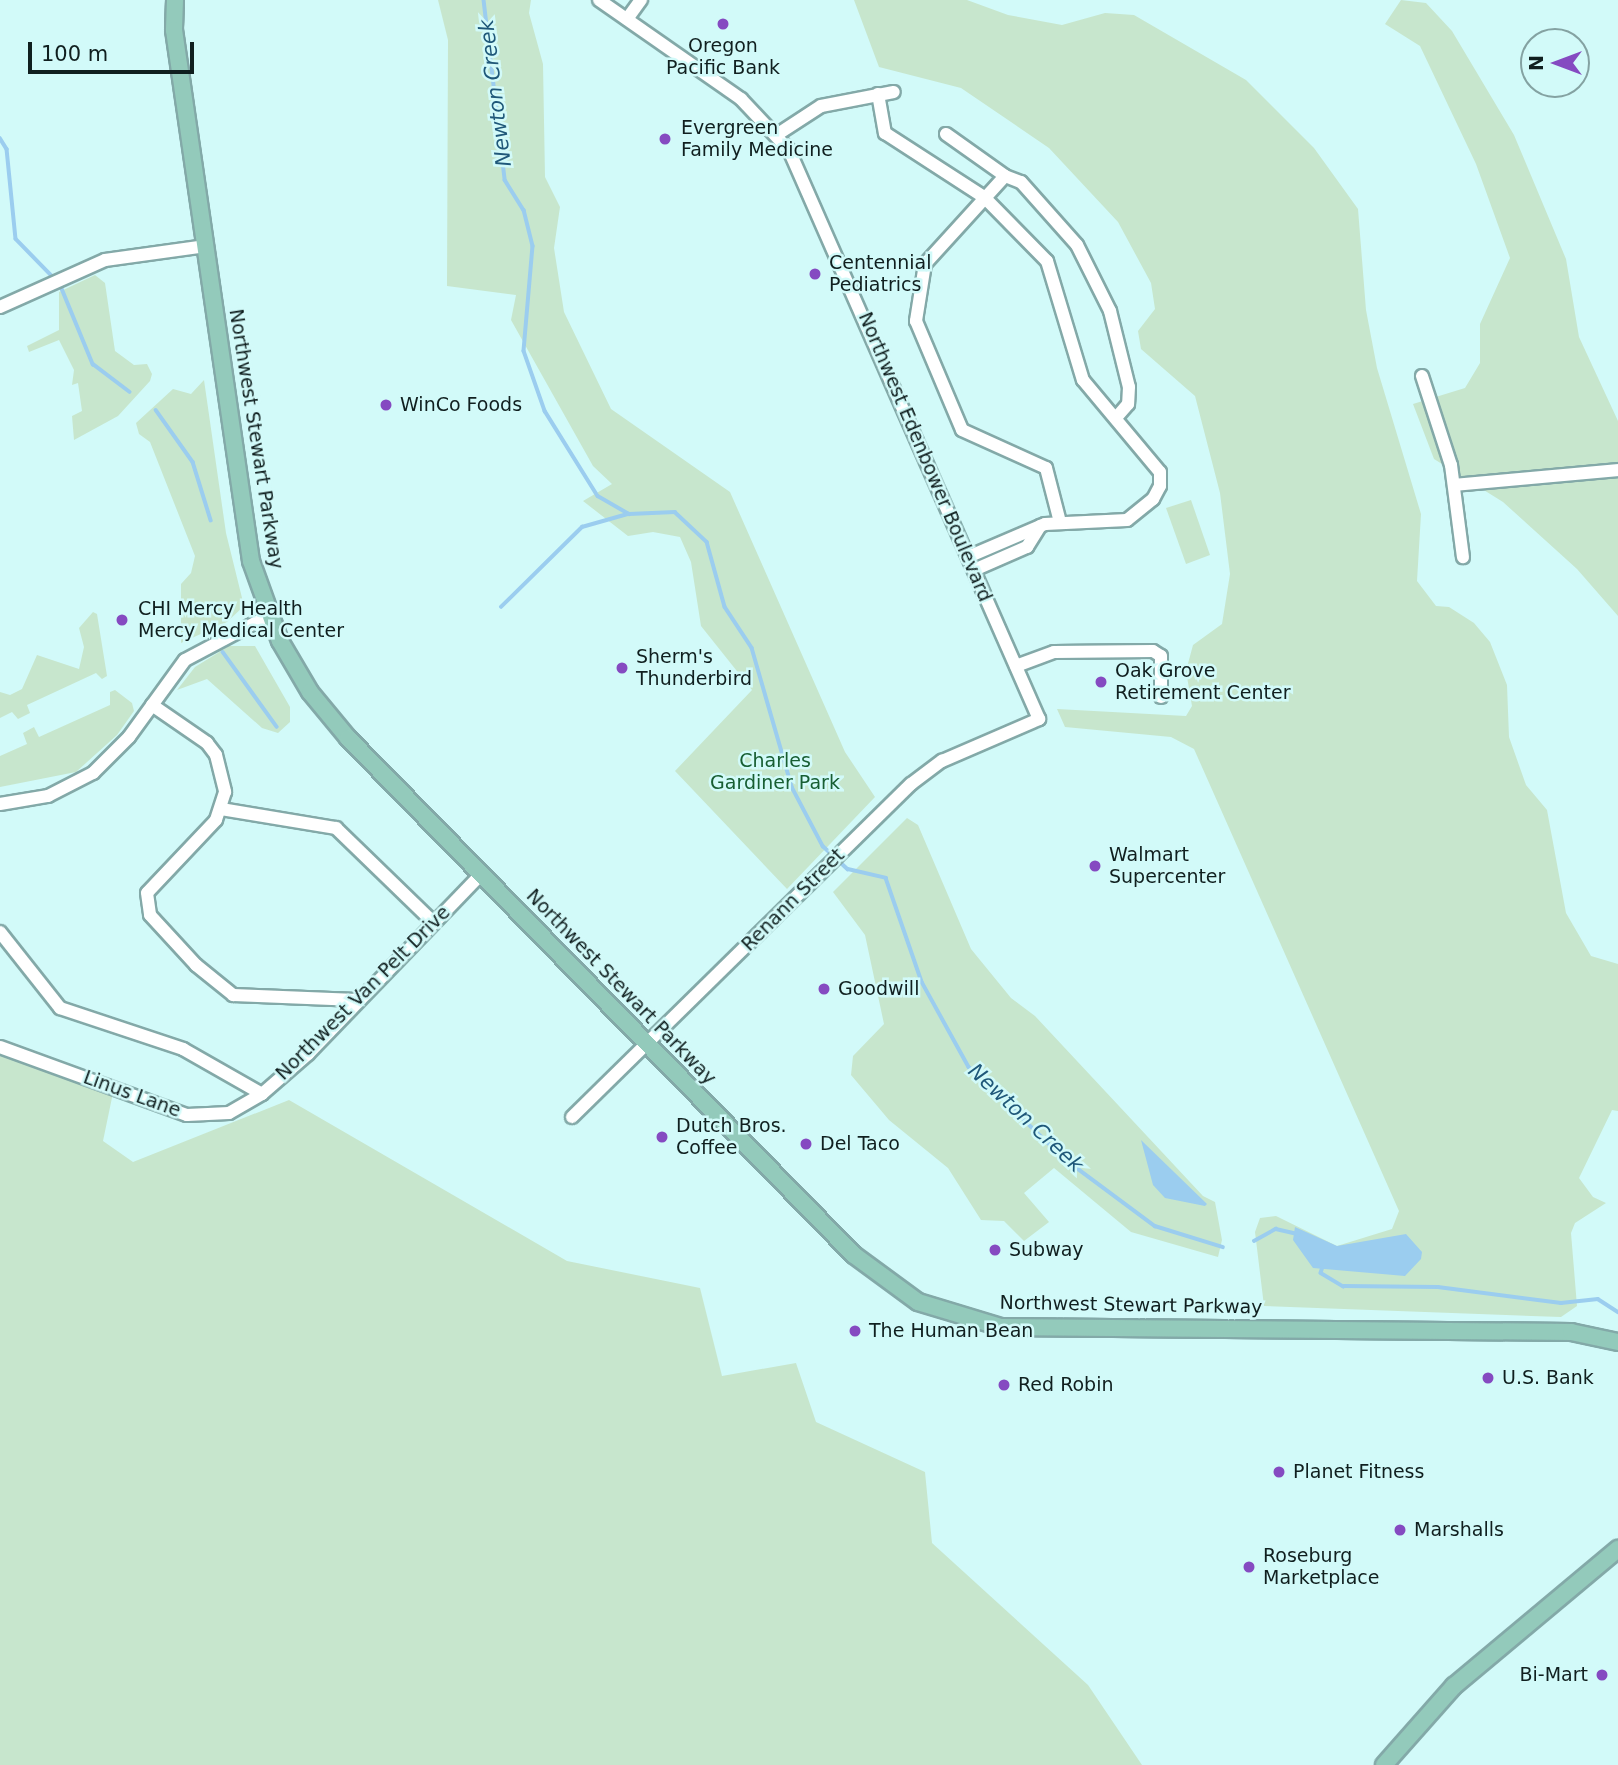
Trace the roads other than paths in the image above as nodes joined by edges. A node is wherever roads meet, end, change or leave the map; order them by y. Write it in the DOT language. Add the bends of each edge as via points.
graph roads {
  1 [pos="175,0"];
  2 [pos="599,0"];
  3 [pos="641,0"];
  4 [pos="627,19"];
  5 [pos="894,92"];
  6 [pos="878,94"];
  7 [pos="778,134"];
  8 [pos="946,134"];
  9 [pos="1005,176"];
  10 [pos="984,197"];
  11 [pos="206,246"];
  12 [pos="0,307"];
  13 [pos="1422,376"];
  14 [pos="1116,418"];
  15 [pos="1618,470"];
  16 [pos="1454,485"];
  17 [pos="1060,522"];
  18 [pos="1040,526"];
  19 [pos="968,557"];
  20 [pos="1463,557"];
  21 [pos="974,570"];
  22 [pos="268,616"];
  23 [pos="1016,666"];
  24 [pos="1161,697"];
  25 [pos="152,705"];
  26 [pos="1038,719"];
  27 [pos="0,804"];
  28 [pos="221,809"];
  29 [pos="481,874"];
  30 [pos="433,922"];
  31 [pos="0,932"];
  32 [pos="357,1000"];
  33 [pos="648,1044"];
  34 [pos="0,1047"];
  35 [pos="262,1094"];
  36 [pos="572,1117"];
  37 [pos="1618,1342"];
  38 [pos="1618,1549"];
  39 [pos="1384,1765"];
  1 -- 11 [label="main road, Northwest Stewart Parkway" via="174,30"];
  2 -- 4 [label="street, Northwest Edenbower Boulevard"];
  3 -- 4 [label="street"];
  4 -- 7 [label="street, Northwest Edenbower Boulevard" via="741,99"];
  5 -- 6 [label="street"];
  6 -- 7 [label="street" via="821,106"];
  6 -- 10 [label="street" via="885,133"];
  7 -- 19 [label="street, Northwest Edenbower Boulevard" via="802,174"];
  8 -- 9 [label="street"];
  9 -- 10 [label="street"];
  9 -- 14 [label="street" via="1021,182 1077,245 1110,311 1129,387 1128,404"];
  10 -- 14 [label="street" via="1047,261 1079,374"];
  10 -- 17 [label="street" via="925,264 916,321 962,430 1046,468"];
  11 -- 12 [label="street" via="87,266"];
  11 -- 22 [label="main road, Northwest Stewart Parkway" via="251,561"];
  13 -- 16 [label="street"];
  14 -- 17 [label="street" via="1156,464 1161,481 1157,493 1118,523"];
  15 -- 16 [label="street"];
  16 -- 20 [label="street"];
  17 -- 18 [label="street"];
  18 -- 19 [label="street"];
  18 -- 21 [label="street" via="1027,547"];
  19 -- 21 [label="street, Northwest Edenbower Boulevard"];
  21 -- 23 [label="street, Northwest Edenbower Boulevard"];
  22 -- 25 [label="street" via="185,660"];
  22 -- 29 [label="main road, Northwest Stewart Parkway" via="323,708"];
  23 -- 24 [label="street" via="1054,652 1153,651 1161,656"];
  23 -- 26 [label="street, Northwest Edenbower Boulevard"];
  25 -- 27 [label="street" via="117,751 86,778 48,796"];
  25 -- 28 [label="street" via="195,733 216,755 225,792"];
  26 -- 33 [label="street, Renann Street" via="942,761 911,784"];
  28 -- 30 [label="street" via="336,828"];
  28 -- 32 [label="street" via="209,829 147,893 150,915 196,965 233,995"];
  29 -- 30 [label="street, Northwest Van Pelt Drive"];
  29 -- 33 [label="main road, Northwest Stewart Parkway"];
  30 -- 32 [label="street, Northwest Van Pelt Drive"];
  31 -- 35 [label="street, Northwest Van Pelt Drive" via="60,1008 192,1053"];
  32 -- 35 [label="street, Northwest Van Pelt Drive" via="308,1054"];
  33 -- 36 [label="street, Renann Street"];
  33 -- 37 [label="main road, Northwest Stewart Parkway" via="868,1267 897,1291 953,1316 1029,1329 1571,1332"];
  34 -- 35 [label="street, Linus Lane" via="187,1115 229,1113"];
  38 -- 39 [label="main road" via="1454,1686"];
}
